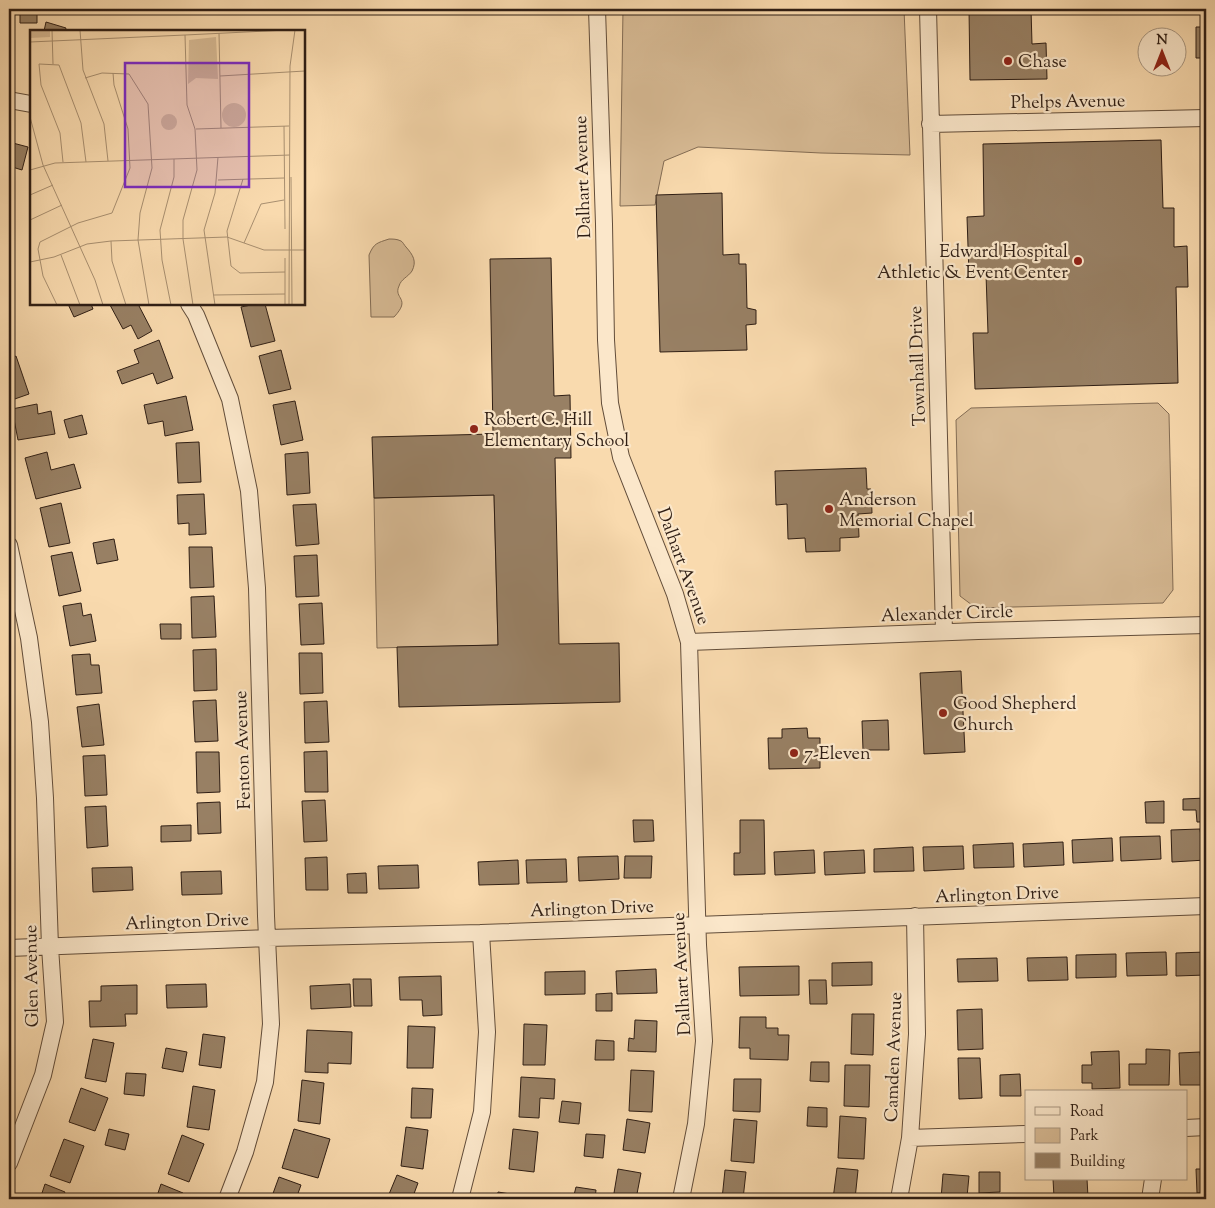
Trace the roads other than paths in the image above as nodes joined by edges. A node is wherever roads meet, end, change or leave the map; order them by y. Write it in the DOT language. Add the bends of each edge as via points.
graph roads {
  1 [pos="597,9"];
  2 [pos="928,9"];
  3 [pos="9,100"];
  4 [pos="30,104"];
  5 [pos="1206,118"];
  6 [pos="930,124"];
  7 [pos="190,305"];
  8 [pos="9,545"];
  9 [pos="1206,625"];
  10 [pos="944,632"];
  11 [pos="689,642"];
  12 [pos="1206,906"];
  13 [pos="915,916"];
  14 [pos="698,924"];
  15 [pos="481,933"];
  16 [pos="267,938"];
  17 [pos="50,947"];
  18 [pos="9,948"];
  19 [pos="1206,1127"];
  20 [pos="1188,1128"];
  21 [pos="1025,1134"];
  22 [pos="910,1138"];
  23 [pos="9,1163"];
  24 [pos="1153,1180"];
  25 [pos="227,1199"];
  26 [pos="460,1199"];
  27 [pos="681,1199"];
  28 [pos="899,1199"];
  29 [pos="1150,1199"];
  1 -- 11 [label="street, Dalhart Avenue" via="610,403 622,456 675,594"];
  2 -- 6 [label="street, Townhall Drive"];
  3 -- 4 [label="street"];
  5 -- 6 [label="street, Phelps Avenue"];
  6 -- 10 [label="street, Townhall Drive"];
  7 -- 16 [label="street, Fenton Avenue" via="230,399 249,491 257,588"];
  8 -- 17 [label="street, Glen Avenue" via="29,638 40,722"];
  9 -- 10 [label="street, Alexander Circle"];
  10 -- 11 [label="street, Alexander Circle"];
  11 -- 14 [label="street, Dalhart Avenue"];
  12 -- 13 [label="street, Arlington Drive"];
  13 -- 14 [label="street, Arlington Drive"];
  13 -- 22 [label="street, Camden Avenue" via="917,1034"];
  14 -- 15 [label="street, Arlington Drive"];
  14 -- 27 [label="street, Dalhart Avenue" via="704,1041 696,1124"];
  15 -- 16 [label="street, Arlington Drive"];
  15 -- 26 [label="street" via="487,1032 482,1112"];
  16 -- 17 [label="street, Arlington Drive"];
  16 -- 25 [label="street, Fenton Avenue" via="270,1024 265,1082 245,1152"];
  17 -- 18 [label="street, Arlington Drive"];
  17 -- 23 [label="street, Glen Avenue" via="56,1022 42,1075"];
  19 -- 20 [label="street"];
  21 -- 22 [label="street"];
  22 -- 28 [label="street, Camden Avenue"];
  24 -- 29 [label="street"];
}
